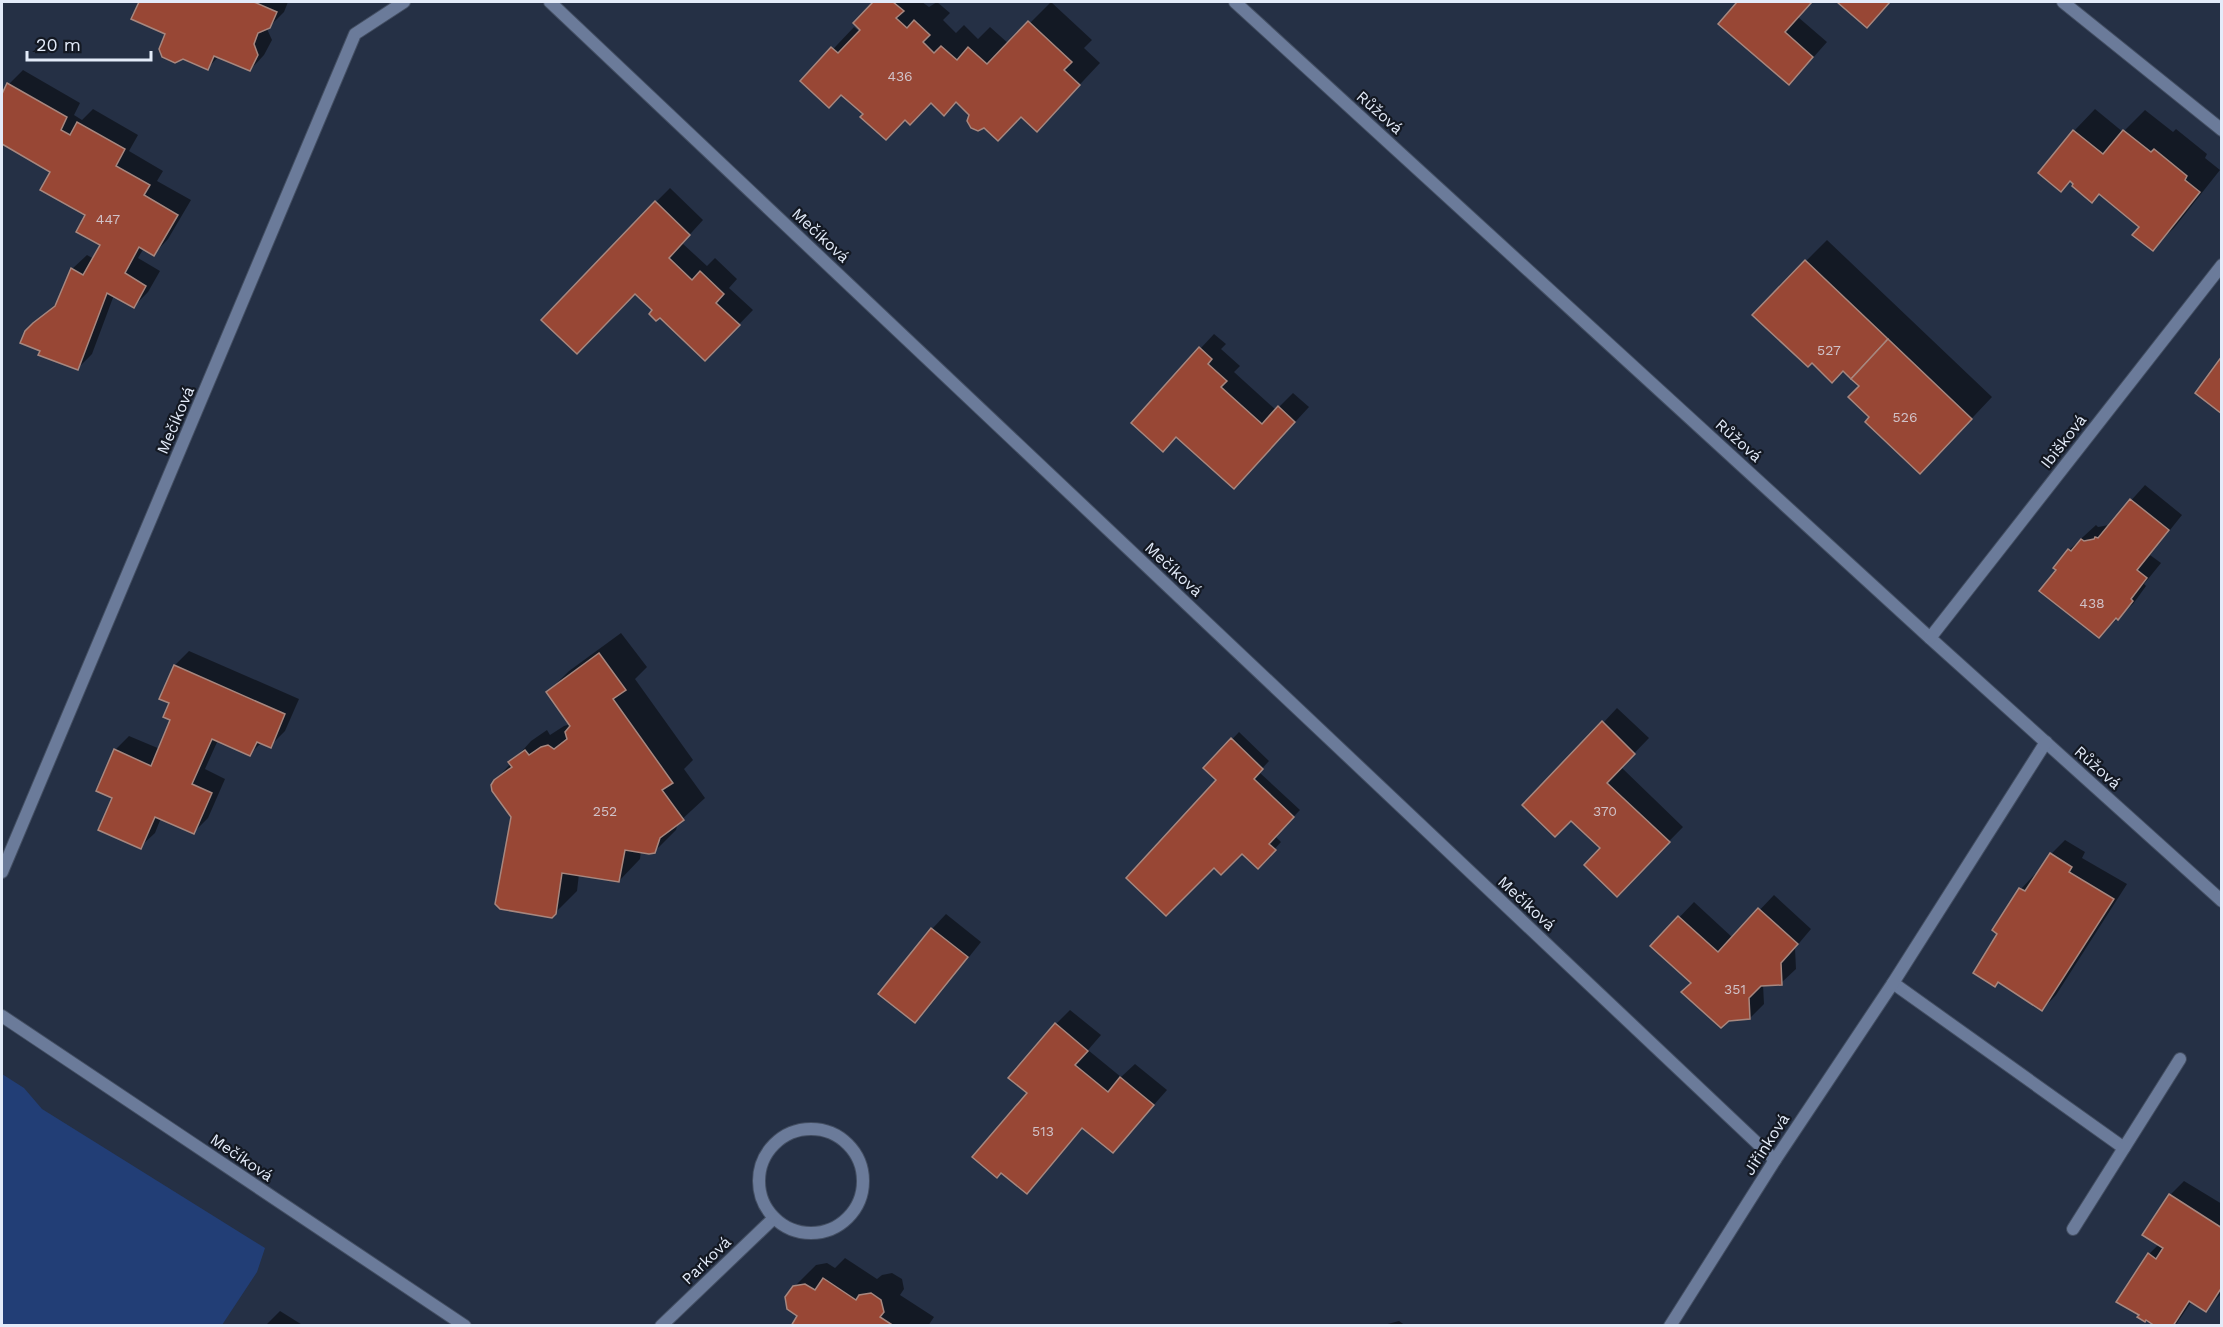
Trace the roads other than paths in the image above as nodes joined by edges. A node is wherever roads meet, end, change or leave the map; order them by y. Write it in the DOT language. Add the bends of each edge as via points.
graph roads {
  1 [pos="404,2"];
  2 [pos="550,2"];
  3 [pos="1235,2"];
  4 [pos="2063,2"];
  5 [pos="2222,130"];
  6 [pos="2222,265"];
  7 [pos="1930,638"];
  8 [pos="2046,742"];
  9 [pos="2,872"];
  10 [pos="2222,901"];
  11 [pos="1893,983"];
  12 [pos="2,1016"];
  13 [pos="2180,1059"];
  14 [pos="2124,1148"];
  15 [pos="1775,1161"];
  16 [pos="774,1218"];
  17 [pos="2073,1229"];
  18 [pos="465,1326"];
  19 [pos="661,1326"];
  20 [pos="1670,1326"];
  1 -- 9 [label="street, Mečíková" via="355,34"];
  2 -- 15 [label="street, Mečíková"];
  3 -- 7 [label="street, Růžová"];
  4 -- 5 [label="street"];
  6 -- 7 [label="street, Ibišková"];
  7 -- 8 [label="street, Růžová"];
  8 -- 10 [label="street, Růžová"];
  8 -- 11 [label="street, Jiřinková"];
  11 -- 14 [label="street"];
  11 -- 15 [label="street, Jiřinková"];
  12 -- 18 [label="street, Mečíková"];
  13 -- 14 [label="street"];
  14 -- 17 [label="street"];
  15 -- 20 [label="street, Jiřinková"];
  16 -- 16 [label="street" via="805,1233 824,1232 847,1220 864,1189 861,1161 843,1138 827,1130 801,1129 784,1136 768,1150 759,1185"];
  16 -- 19 [label="street, Parková"];
}
